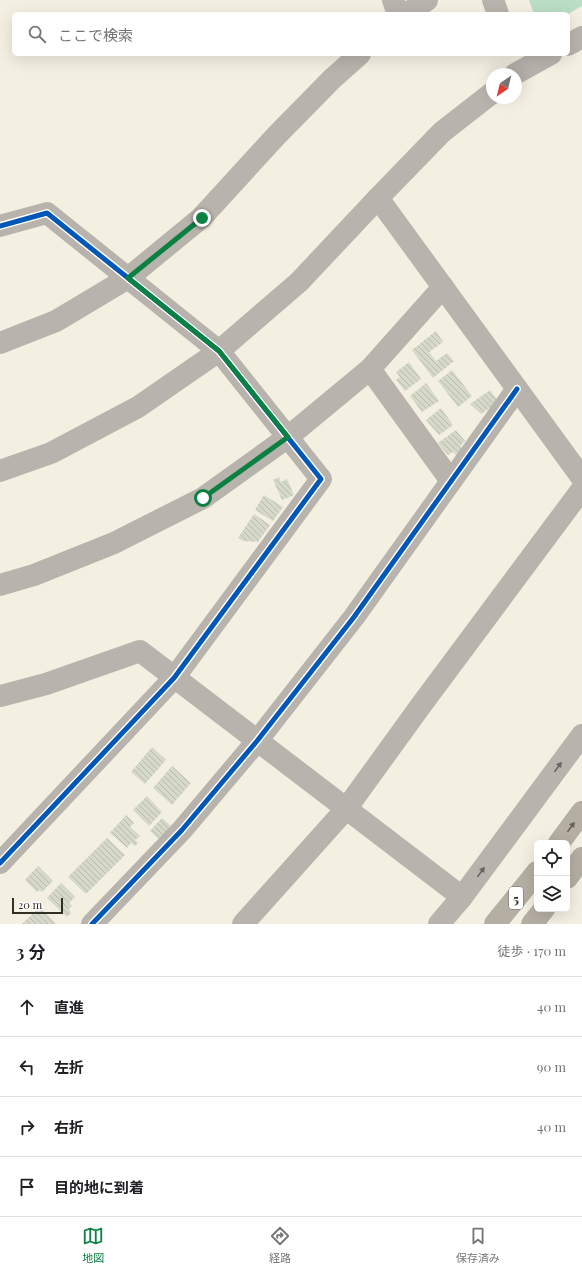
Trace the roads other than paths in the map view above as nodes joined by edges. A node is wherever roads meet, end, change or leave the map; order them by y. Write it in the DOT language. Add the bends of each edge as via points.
graph roads {
  1 [pos="393,0"];
  2 [pos="427,0"];
  3 [pos="493,0"];
  4 [pos="397,12"];
  5 [pos="409,12"];
  6 [pos="497,12"];
  7 [pos="582,37"];
  8 [pos="570,44"];
  9 [pos="358,56"];
  10 [pos="545,56"];
  11 [pos="515,67"];
  12 [pos="486,98"];
  13 [pos="378,198"];
  14 [pos="0,226"];
  15 [pos="128,278"];
  16 [pos="443,287"];
  17 [pos="0,343"];
  18 [pos="219,351"];
  19 [pos="370,369"];
  20 [pos="517,389"];
  21 [pos="288,437"];
  22 [pos="0,471"];
  23 [pos="582,478"];
  24 [pos="451,481"];
  25 [pos="582,489"];
  26 [pos="0,585"];
  27 [pos="174,678"];
  28 [pos="0,696"];
  29 [pos="582,735"];
  30 [pos="256,741"];
  31 [pos="346,809"];
  32 [pos="582,812"];
  33 [pos="561,840"];
  34 [pos="582,858"];
  35 [pos="0,863"];
  36 [pos="534,876"];
  37 [pos="568,876"];
  38 [pos="462,898"];
  39 [pos="542,912"];
  40 [pos="92,924"];
  41 [pos="243,924"];
  42 [pos="439,924"];
  43 [pos="495,924"];
  44 [pos="532,924"];
  1 -- 4 [label="street"];
  2 -- 5 [label="street"];
  3 -- 6 [label="street"];
  7 -- 8 [label="street"];
  9 -- 15 [label="street" via="286,126 202,218"];
  10 -- 11 [label="street"];
  12 -- 13 [label="street" via="442,132"];
  13 -- 16 [label="street"];
  13 -- 18 [label="street" via="300,282"];
  14 -- 15 [label="street" via="47,213"];
  15 -- 17 [label="street" via="56,321"];
  15 -- 18 [label="street"];
  16 -- 19 [label="street"];
  16 -- 20 [label="street"];
  18 -- 21 [label="street"];
  18 -- 22 [label="street" via="138,407 51,453"];
  19 -- 21 [label="street"];
  19 -- 24 [label="street"];
  20 -- 23 [label="street"];
  20 -- 24 [label="street"];
  21 -- 26 [label="street" via="203,498 114,543 34,575"];
  21 -- 27 [label="street" via="321,479"];
  24 -- 30 [label="street" via="354,617"];
  25 -- 31 [label="street"];
  27 -- 28 [label="street" via="140,651 46,684"];
  27 -- 30 [label="street"];
  27 -- 35 [label="street"];
  38 -- 29 [label="street, one-way"];
  30 -- 31 [label="street"];
  30 -- 40 [label="street" via="182,830"];
  31 -- 38 [label="street"];
  31 -- 41 [label="street"];
  33 -- 32 [label="highway, one-way"];
  34 -- 37 [label="highway"];
  36 -- 43 [label="highway, 5"];
  38 -- 42 [label="street"];
  39 -- 44 [label="highway, 5"];
}
